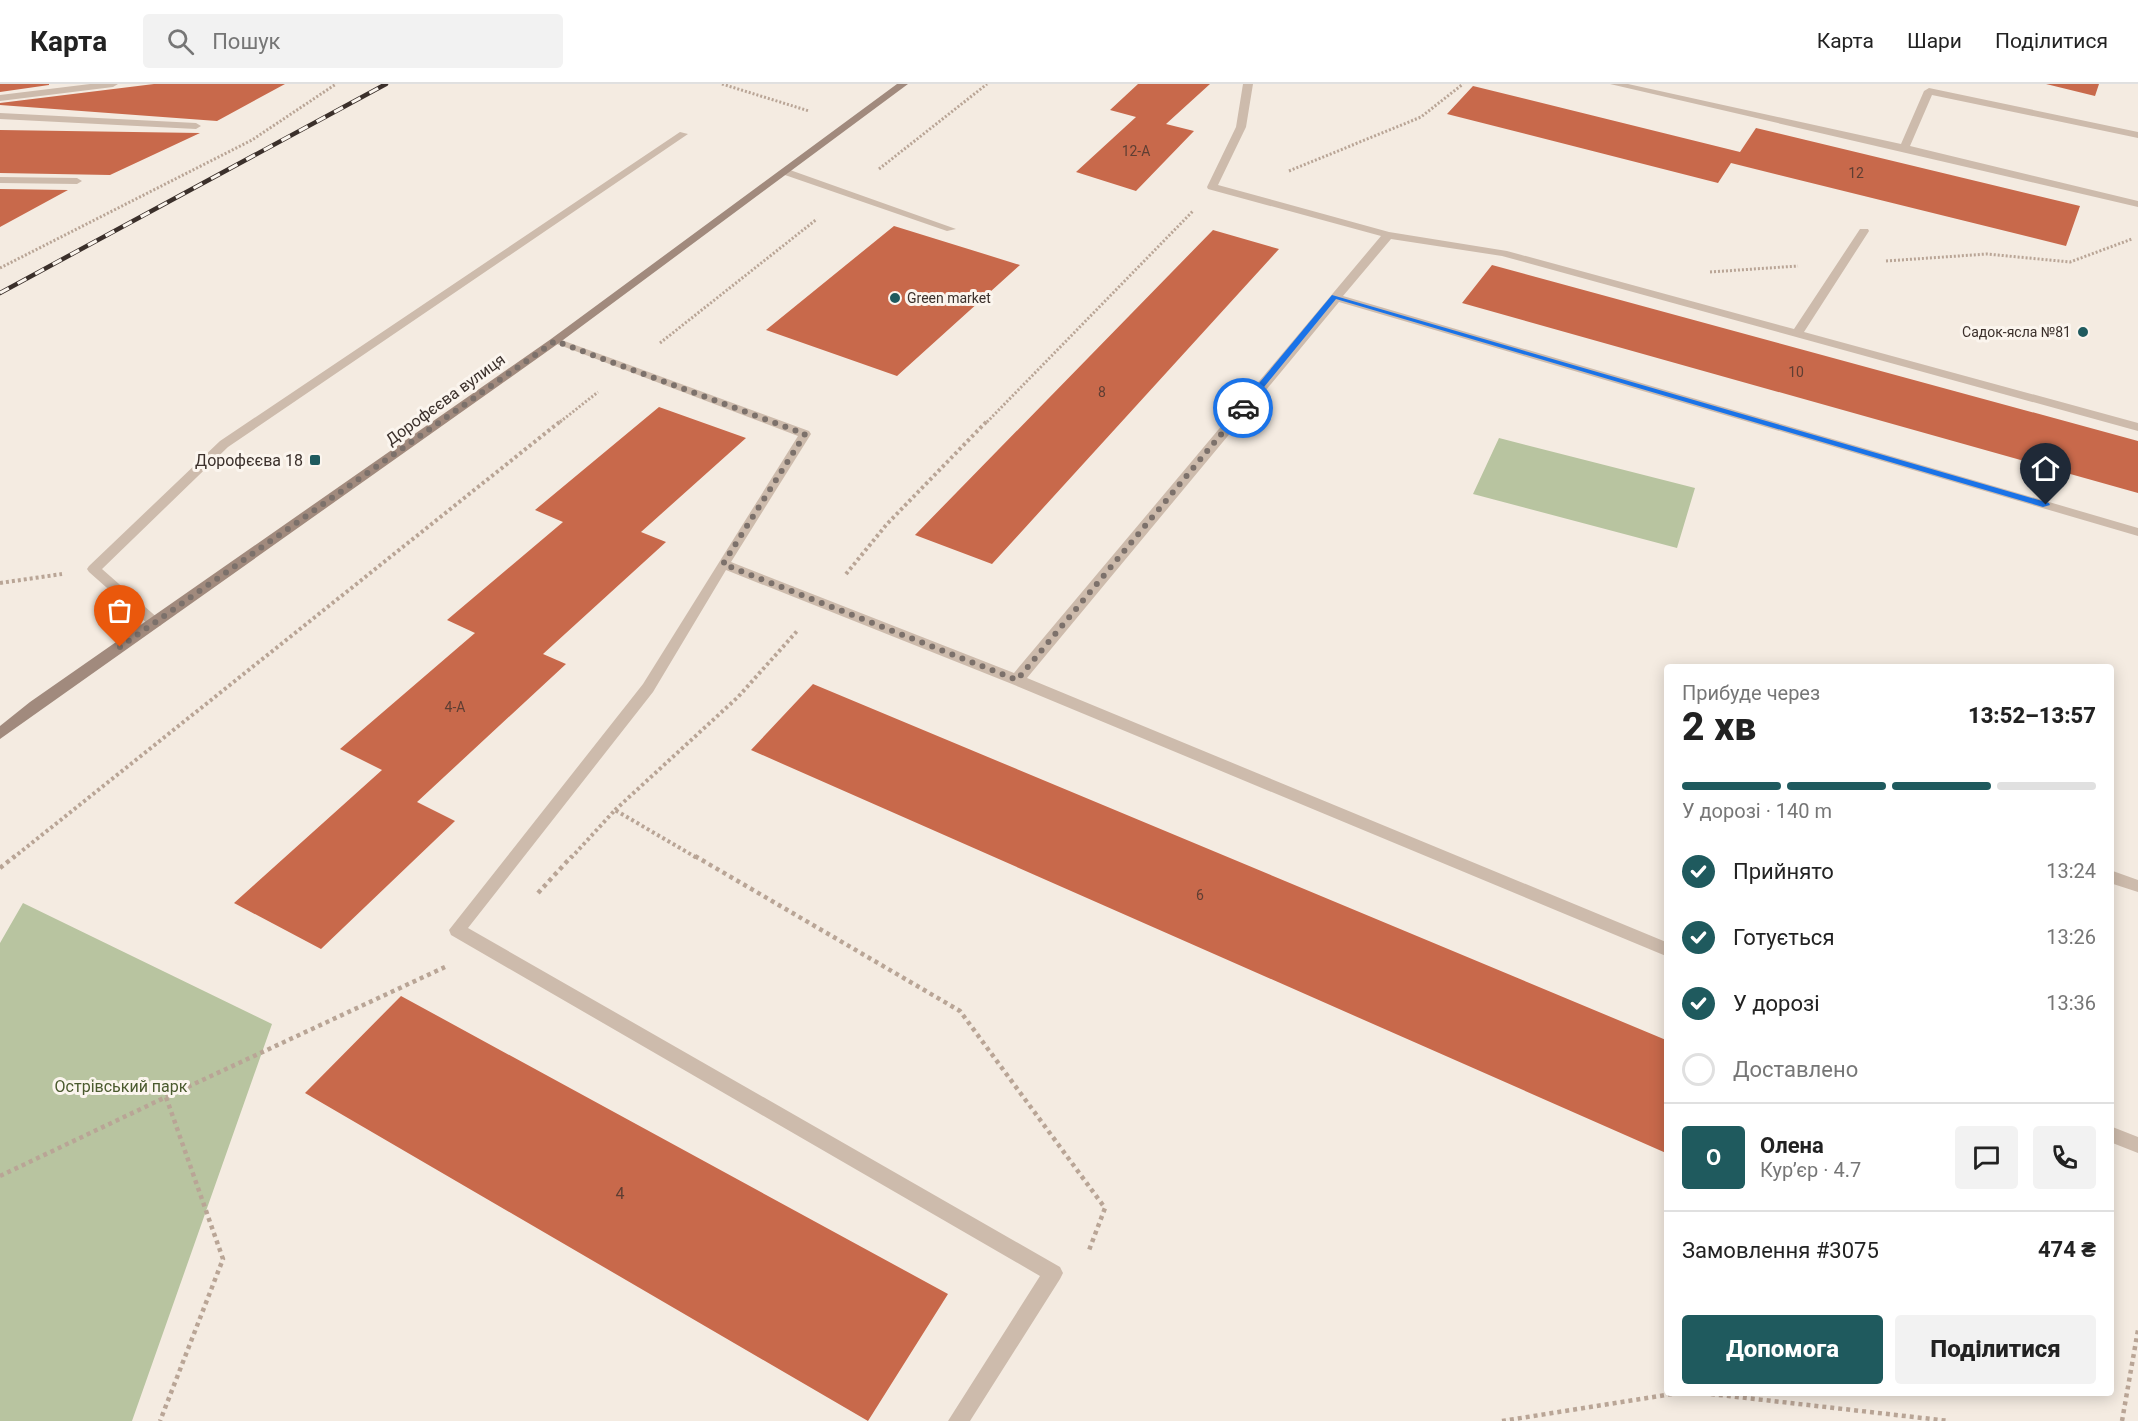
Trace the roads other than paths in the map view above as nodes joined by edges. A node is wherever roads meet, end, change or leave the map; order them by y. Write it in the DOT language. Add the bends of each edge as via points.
graph roads {
  1 [pos="113,84"];
  2 [pos="903,84"];
  3 [pos="1248,84"];
  4 [pos="1615,84"];
  5 [pos="0,98"];
  6 [pos="0,116"];
  7 [pos="196,126"];
  8 [pos="683,134"];
  9 [pos="2138,135"];
  10 [pos="1904,148"];
  11 [pos="786,172"];
  12 [pos="0,180"];
  13 [pos="77,180"];
  14 [pos="2138,204"];
  15 [pos="951,229"];
  16 [pos="1864,231"];
  17 [pos="1388,235"];
  18 [pos="1335,297"];
  19 [pos="1797,334"];
  20 [pos="555,341"];
  21 [pos="2138,427"];
  22 [pos="2138,532"];
  23 [pos="723,564"];
  24 [pos="155,623"];
  25 [pos="1017,680"];
  26 [pos="0,734"];
  27 [pos="2114,877"];
  28 [pos="2138,886"];
  29 [pos="1664,948"];
  30 [pos="2114,1136"];
  31 [pos="2138,1145"];
  32 [pos="958,1421"];
  1 -- 5 [label="street"];
  2 -- 11 [label="street, Дорофєєва вулиця"];
  3 -- 17 [label="street" via="1241,127 1212,187"];
  4 -- 10 [label="street"];
  6 -- 7 [label="street"];
  8 -- 24 [label="street" via="224,444 94,569"];
  9 -- 10 [label="street" via="1929,91"];
  10 -- 14 [label="street"];
  11 -- 15 [label="street"];
  11 -- 20 [label="street, Дорофєєва вулиця"];
  12 -- 13 [label="street"];
  16 -- 19 [label="street"];
  17 -- 18 [label="street"];
  17 -- 19 [label="street" via="1503,253"];
  18 -- 22 [label="street"];
  18 -- 25 [label="street"];
  19 -- 21 [label="street"];
  20 -- 23 [label="street" via="805,434"];
  20 -- 24 [label="street, Дорофєєва вулиця"];
  23 -- 25 [label="street"];
  23 -- 32 [label="street" via="648,688 457,930 1053,1273"];
  24 -- 26 [label="street, Дорофєєва вулиця"];
  25 -- 29 [label="street"];
  27 -- 28 [label="street"];
  30 -- 31 [label="street"];
}
